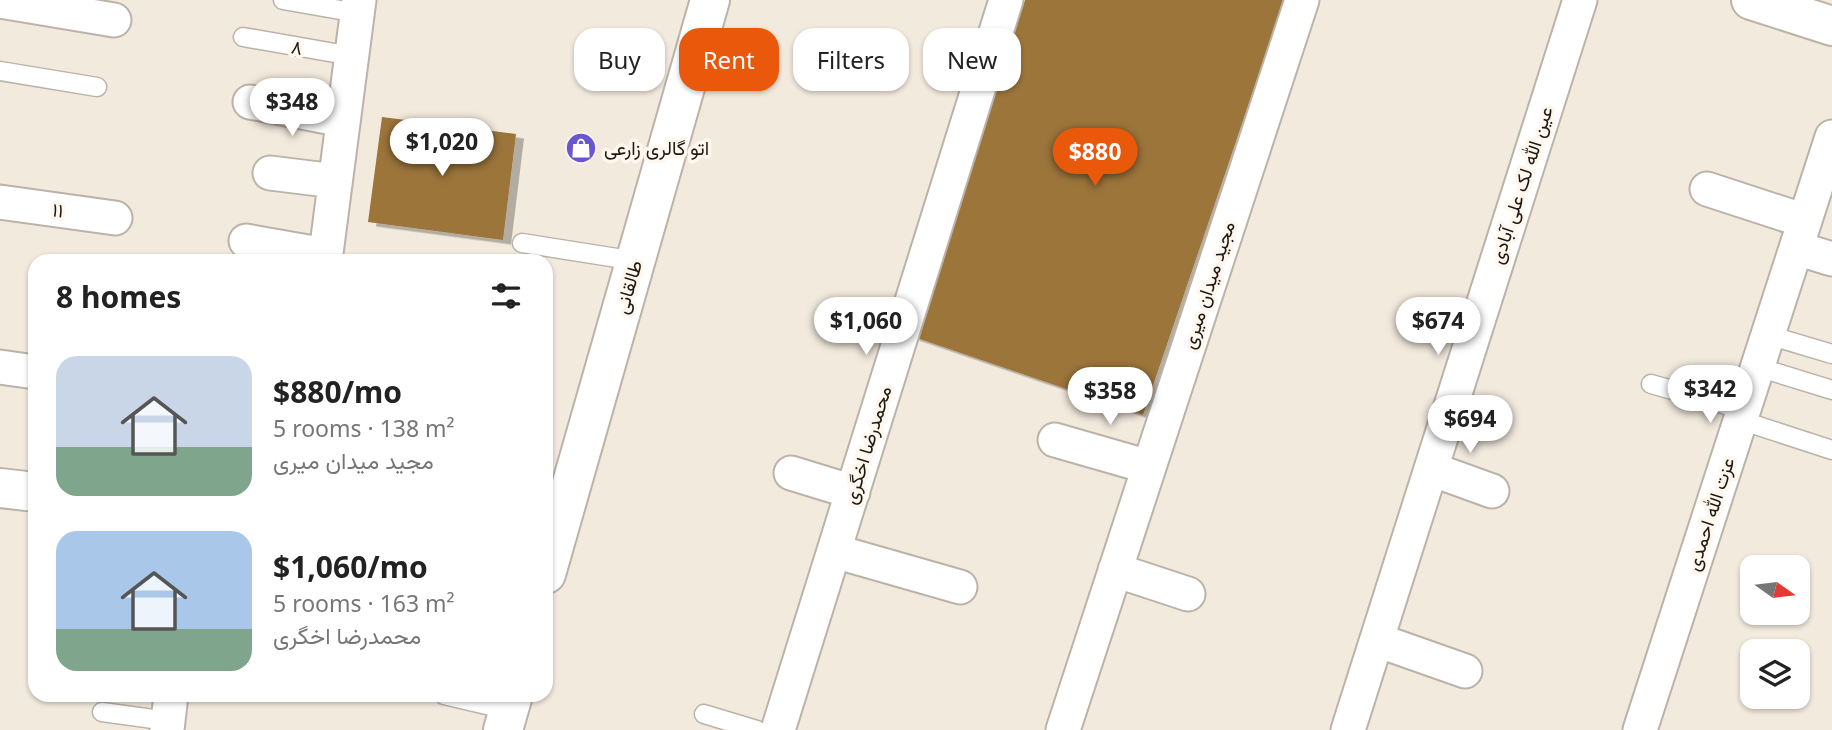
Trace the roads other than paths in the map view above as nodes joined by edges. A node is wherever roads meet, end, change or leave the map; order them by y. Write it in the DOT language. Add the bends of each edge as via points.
graph roads {
  1 [pos="283,0"];
  2 [pos="710,0"];
  3 [pos="1006,0"];
  4 [pos="1301,0"];
  5 [pos="1580,0"];
  6 [pos="1751,0"];
  7 [pos="0,1"];
  8 [pos="358,7"];
  9 [pos="114,20"];
  10 [pos="1832,26"];
  11 [pos="243,37"];
  12 [pos="352,56"];
  13 [pos="0,71"];
  14 [pos="97,87"];
  15 [pos="250,102"];
  16 [pos="343,120"];
  17 [pos="1832,137"];
  18 [pos="270,173"];
  19 [pos="335,181"];
  20 [pos="1707,189"];
  21 [pos="0,202"];
  22 [pos="115,218"];
  23 [pos="1800,234"];
  24 [pos="246,241"];
  25 [pos="522,243"];
  26 [pos="306,254"];
  27 [pos="326,254"];
  28 [pos="1832,259"];
  29 [pos="635,261"];
  30 [pos="1768,335"];
  31 [pos="1832,354"];
  32 [pos="0,367"];
  33 [pos="1758,367"];
  34 [pos="28,371"];
  35 [pos="1650,384"];
  36 [pos="1832,390"];
  37 [pos="1742,415"];
  38 [pos="1055,440"];
  39 [pos="1832,450"];
  40 [pos="1149,467"];
  41 [pos="1431,469"];
  42 [pos="791,473"];
  43 [pos="0,488"];
  44 [pos="28,491"];
  45 [pos="1492,491"];
  46 [pos="853,492"];
  47 [pos="553,546"];
  48 [pos="834,551"];
  49 [pos="1115,570"];
  50 [pos="960,587"];
  51 [pos="1188,594"];
  52 [pos="1377,640"];
  53 [pos="1465,671"];
  54 [pos="472,702"];
  55 [pos="508,711"];
  56 [pos="102,712"];
  57 [pos="704,714"];
  58 [pos="169,715"];
  59 [pos="757,730"];
  60 [pos="778,730"];
  61 [pos="1063,730"];
  62 [pos="1348,730"];
  63 [pos="1640,730"];
  1 -- 8 [label="lane"];
  2 -- 29 [label="street, طالقانی"];
  3 -- 46 [label="street, محمدرضا اخگری"];
  4 -- 40 [label="street, مجید میدان میری"];
  5 -- 41 [label="street, عین الله لک علی آبادی"];
  6 -- 10 [label="street"];
  7 -- 9 [label="street"];
  8 -- 12 [label="street"];
  11 -- 12 [label="lane, ۸"];
  12 -- 16 [label="street"];
  13 -- 14 [label="lane"];
  15 -- 16 [label="street"];
  16 -- 19 [label="street"];
  17 -- 23 [label="street, عزت الله احمدی"];
  18 -- 19 [label="street"];
  19 -- 27 [label="street"];
  20 -- 23 [label="street"];
  21 -- 22 [label="street, ۱۱"];
  23 -- 28 [label="street"];
  23 -- 30 [label="street, عزت الله احمدی"];
  24 -- 26 [label="street"];
  25 -- 29 [label="lane"];
  29 -- 47 [label="street, طالقانی"];
  30 -- 31 [label="lane"];
  30 -- 33 [label="street, عزت الله احمدی"];
  32 -- 34 [label="street"];
  33 -- 36 [label="lane"];
  33 -- 37 [label="street, عزت الله احمدی"];
  35 -- 37 [label="lane"];
  37 -- 39 [label="lane"];
  37 -- 63 [label="street, عزت الله احمدی"];
  38 -- 40 [label="street"];
  40 -- 49 [label="street, مجید میدان میری"];
  41 -- 45 [label="street"];
  41 -- 52 [label="street, عین الله لک علی آبادی"];
  42 -- 46 [label="street"];
  43 -- 44 [label="street"];
  46 -- 48 [label="street, محمدرضا اخگری"];
  48 -- 50 [label="street"];
  48 -- 60 [label="street, محمدرضا اخگری"];
  49 -- 51 [label="street"];
  49 -- 61 [label="street, مجید میدان میری"];
  52 -- 53 [label="street"];
  52 -- 62 [label="street, عین الله لک علی آبادی"];
  54 -- 55 [label="lane"];
  56 -- 58 [label="lane"];
  57 -- 59 [label="lane"];
}
